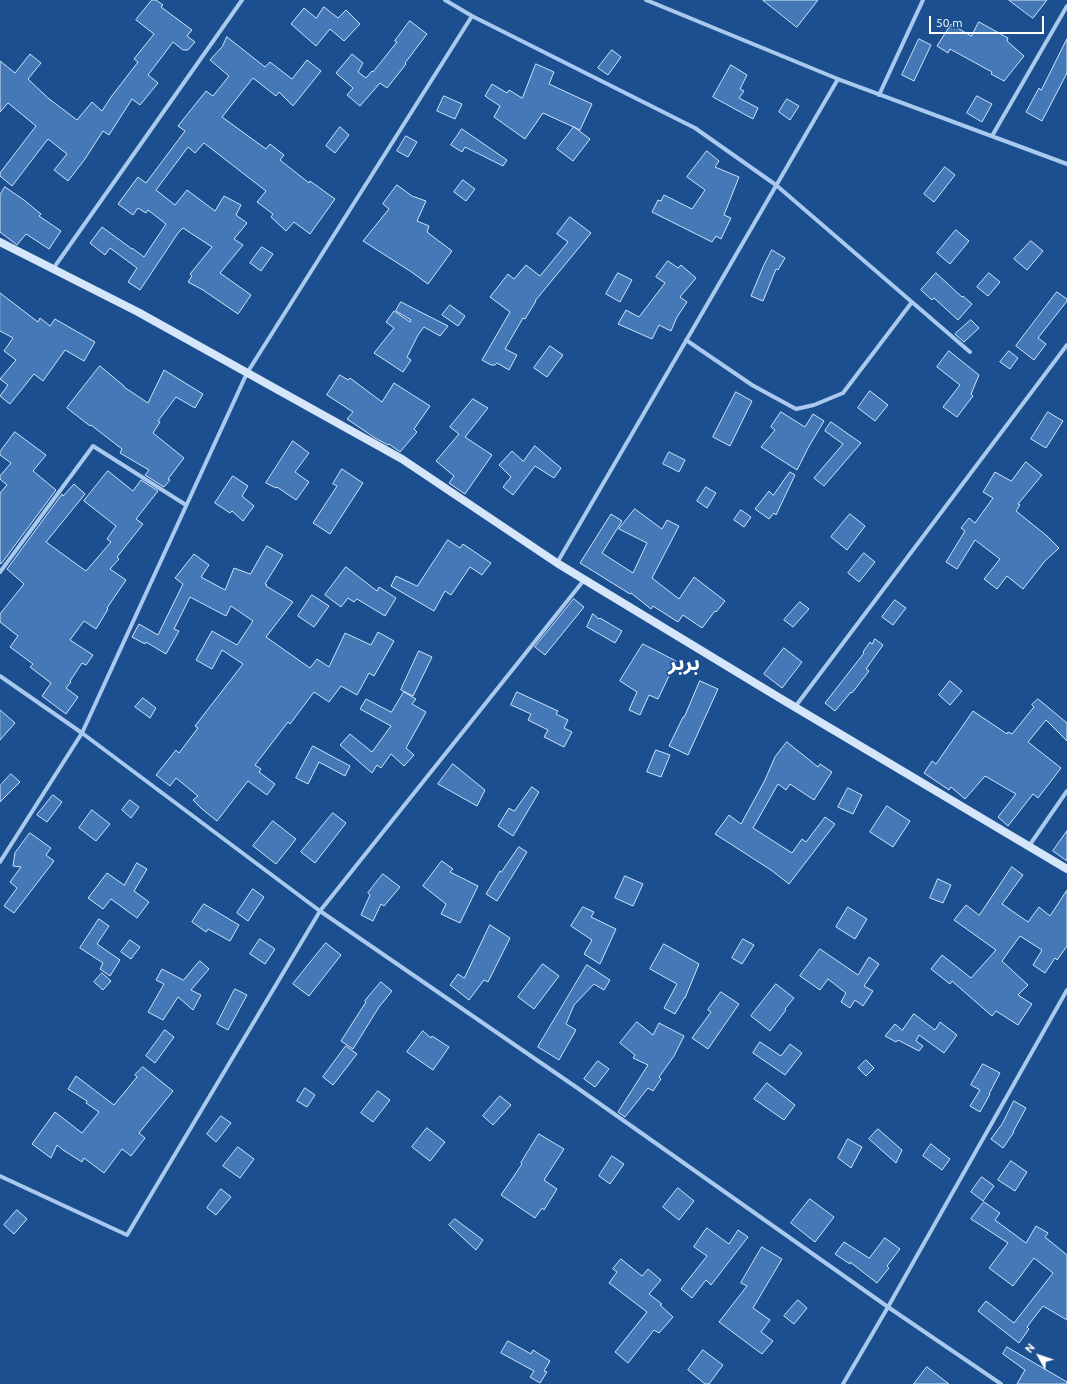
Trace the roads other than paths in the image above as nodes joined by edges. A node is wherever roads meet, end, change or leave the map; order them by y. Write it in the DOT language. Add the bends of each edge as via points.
graph roads {
  1 [pos="242,0"];
  2 [pos="445,0"];
  3 [pos="646,0"];
  4 [pos="923,0"];
  5 [pos="1067,6"];
  6 [pos="472,16"];
  7 [pos="838,79"];
  8 [pos="879,95"];
  9 [pos="992,136"];
  10 [pos="1067,164"];
  11 [pos="776,185"];
  12 [pos="0,242"];
  13 [pos="53,269"];
  14 [pos="912,302"];
  15 [pos="686,340"];
  16 [pos="1067,345"];
  17 [pos="970,352"];
  18 [pos="247,372"];
  19 [pos="186,505"];
  20 [pos="557,563"];
  21 [pos="0,572"];
  22 [pos="584,579"];
  23 [pos="0,676"];
  24 [pos="795,707"];
  25 [pos="82,733"];
  26 [pos="1067,790"];
  27 [pos="1029,846"];
  28 [pos="0,862"];
  29 [pos="1067,869"];
  30 [pos="320,911"];
  31 [pos="1067,990"];
  32 [pos="0,1176"];
  33 [pos="888,1307"];
  34 [pos="843,1384"];
  35 [pos="1001,1384"];
  1 -- 13 [label="street"];
  2 -- 6 [label="street"];
  3 -- 7 [label="street"];
  4 -- 8 [label="street"];
  5 -- 9 [label="street"];
  6 -- 11 [label="street" via="694,128"];
  6 -- 18 [label="street"];
  7 -- 8 [label="street"];
  7 -- 11 [label="street"];
  8 -- 9 [label="street"];
  9 -- 10 [label="street"];
  11 -- 14 [label="street"];
  11 -- 15 [label="street"];
  12 -- 13 [label="street"];
  13 -- 18 [label="street"];
  14 -- 15 [label="street" via="844,393 796,409 752,385"];
  14 -- 17 [label="street"];
  15 -- 20 [label="street"];
  16 -- 24 [label="street"];
  18 -- 19 [label="street"];
  18 -- 20 [label="street" via="402,459"];
  19 -- 21 [label="street" via="93,446"];
  19 -- 25 [label="street"];
  20 -- 22 [label="street"];
  22 -- 24 [label="street"];
  22 -- 30 [label="street"];
  23 -- 25 [label="street"];
  24 -- 27 [label="street"];
  25 -- 28 [label="street"];
  25 -- 30 [label="street"];
  26 -- 27 [label="street"];
  27 -- 29 [label="street"];
  30 -- 32 [label="street" via="127,1235"];
  30 -- 33 [label="street" via="576,1087"];
  31 -- 33 [label="street"];
  33 -- 34 [label="street"];
  33 -- 35 [label="street"];
}
